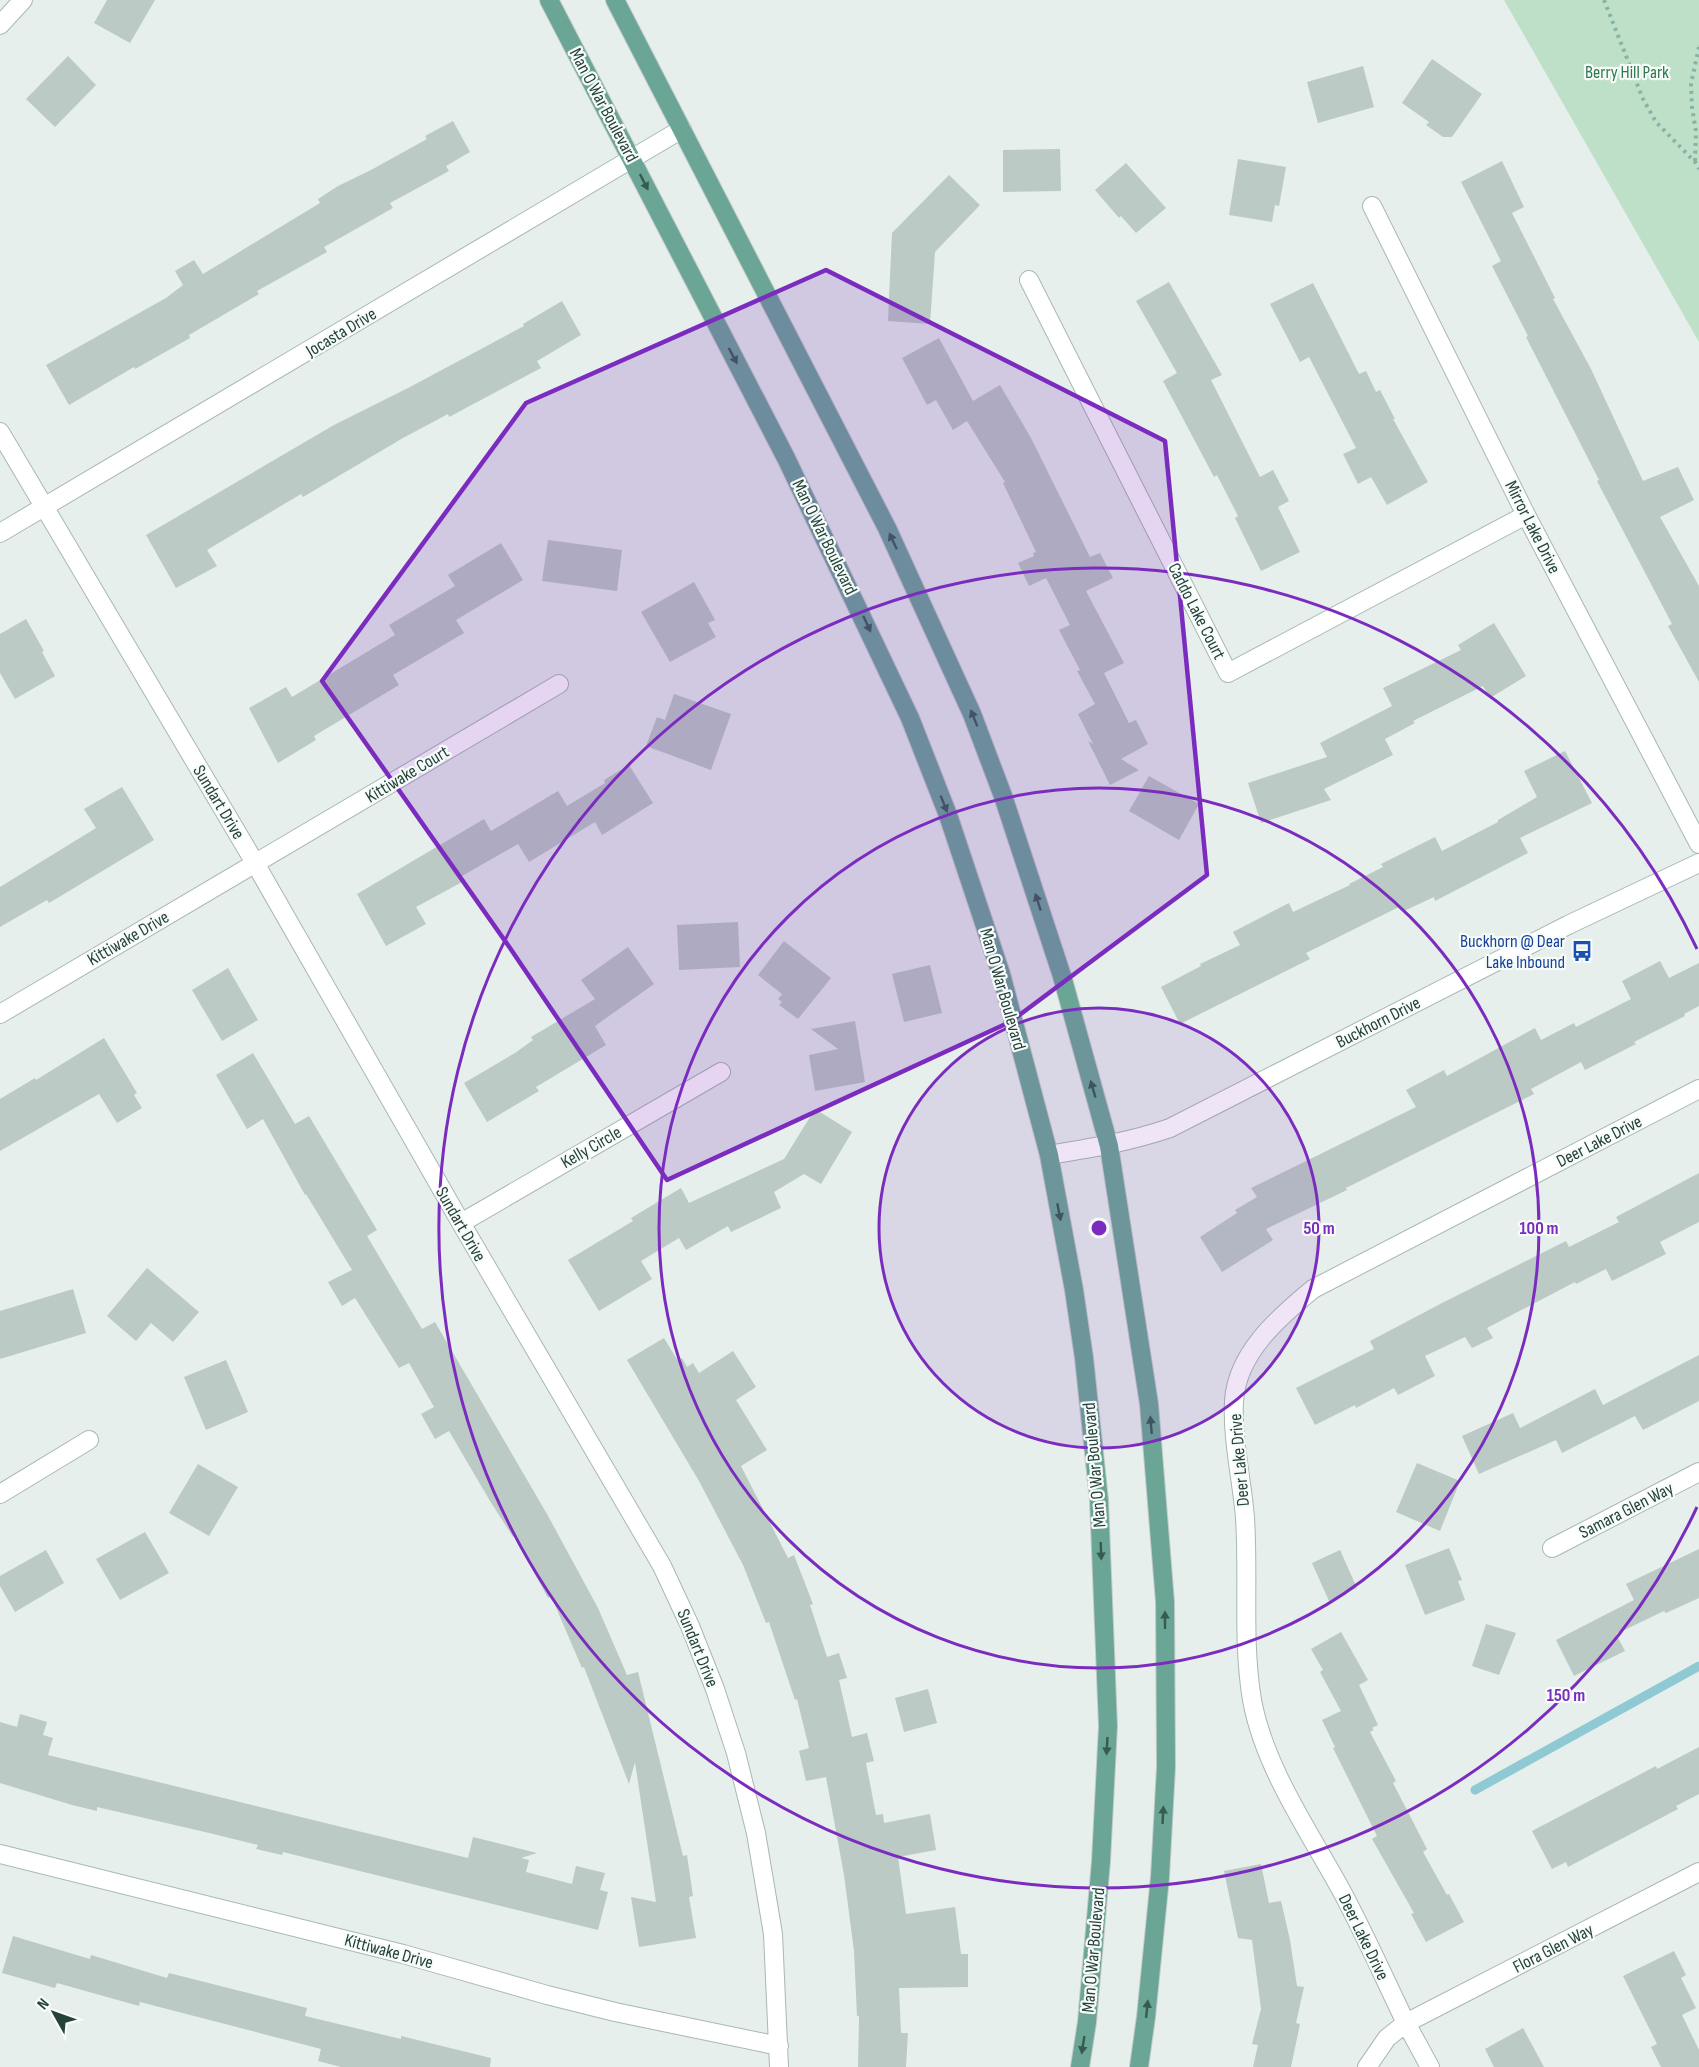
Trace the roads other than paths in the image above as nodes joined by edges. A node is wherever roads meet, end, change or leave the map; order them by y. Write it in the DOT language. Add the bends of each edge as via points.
graph roads {
  1 [pos="23,0"];
  2 [pos="549,0"];
  3 [pos="615,0"];
  4 [pos="0,25"];
  5 [pos="682,129"];
  6 [pos="633,159"];
  7 [pos="1372,206"];
  8 [pos="1029,280"];
  9 [pos="0,432"];
  10 [pos="44,507"];
  11 [pos="1526,515"];
  12 [pos="0,533"];
  13 [pos="559,684"];
  14 [pos="1699,844"];
  15 [pos="255,863"];
  16 [pos="1699,863"];
  17 [pos="0,1014"];
  18 [pos="721,1072"];
  19 [pos="1699,1089"];
  20 [pos="1109,1146"];
  21 [pos="1049,1155"];
  22 [pos="461,1223"];
  23 [pos="89,1440"];
  24 [pos="1699,1472"];
  25 [pos="0,1494"];
  26 [pos="1552,1548"];
  27 [pos="0,1854"];
  28 [pos="1699,1872"];
  29 [pos="1406,2023"];
  30 [pos="778,2046"];
  31 [pos="779,2067"];
  32 [pos="1080,2067"];
  33 [pos="1139,2067"];
  34 [pos="1367,2067"];
  35 [pos="1430,2067"];
  1 -- 4 [label="street"];
  2 -- 6 [label="main road, Man O War Boulevard"];
  3 -- 5 [label="main road"];
  5 -- 6 [label="street, Jocasta Drive"];
  20 -- 5 [label="main road, one-way" via="1062,976 972,714 887,528"];
  6 -- 10 [label="street, Jocasta Drive"];
  6 -- 21 [label="main road, Man O War Boulevard, one-way" via="786,458 910,718 948,815 1001,974"];
  7 -- 11 [label="street, Mirror Lake Drive"];
  8 -- 11 [label="street, Caddo Lake Court" via="1228,673"];
  9 -- 10 [label="street, Sundart Drive"];
  10 -- 12 [label="street, Jocasta Drive"];
  10 -- 15 [label="street, Sundart Drive"];
  11 -- 14 [label="street, Mirror Lake Drive"];
  13 -- 15 [label="street, Kittiwake Court"];
  15 -- 17 [label="street, Kittiwake Drive"];
  15 -- 22 [label="street, Sundart Drive"];
  16 -- 20 [label="street, Buckhorn Drive" via="1568,925 1180,1123"];
  18 -- 22 [label="street, Kelly Circle"];
  19 -- 29 [label="street, Deer Lake Drive" via="1313,1289 1281,1316 1241,1370 1234,1399 1234,1422 1245,1520 1247,1646 1255,1711 1281,1782 1351,1910"];
  20 -- 21 [label="street, Buckhorn Drive"];
  33 -- 20 [label="main road, one-way" via="1160,1877 1166,1767 1165,1602 1149,1404"];
  21 -- 32 [label="main road, Man O War Boulevard, one-way" via="1083,1347 1098,1488 1108,1726 1101,1861"];
  22 -- 30 [label="street, Sundart Drive" via="662,1566 715,1689 756,1833 773,1934"];
  23 -- 25 [label="street"];
  24 -- 26 [label="street, Samara Glen Way"];
  27 -- 30 [label="street, Kittiwake Drive" via="403,1954 615,2012"];
  28 -- 29 [label="street, Flora Glen Way"];
  29 -- 34 [label="street, Flora Glen Way" via="1387,2038"];
  29 -- 35 [label="street, Deer Lake Drive"];
  30 -- 31 [label="street, Sundart Drive"];
}
